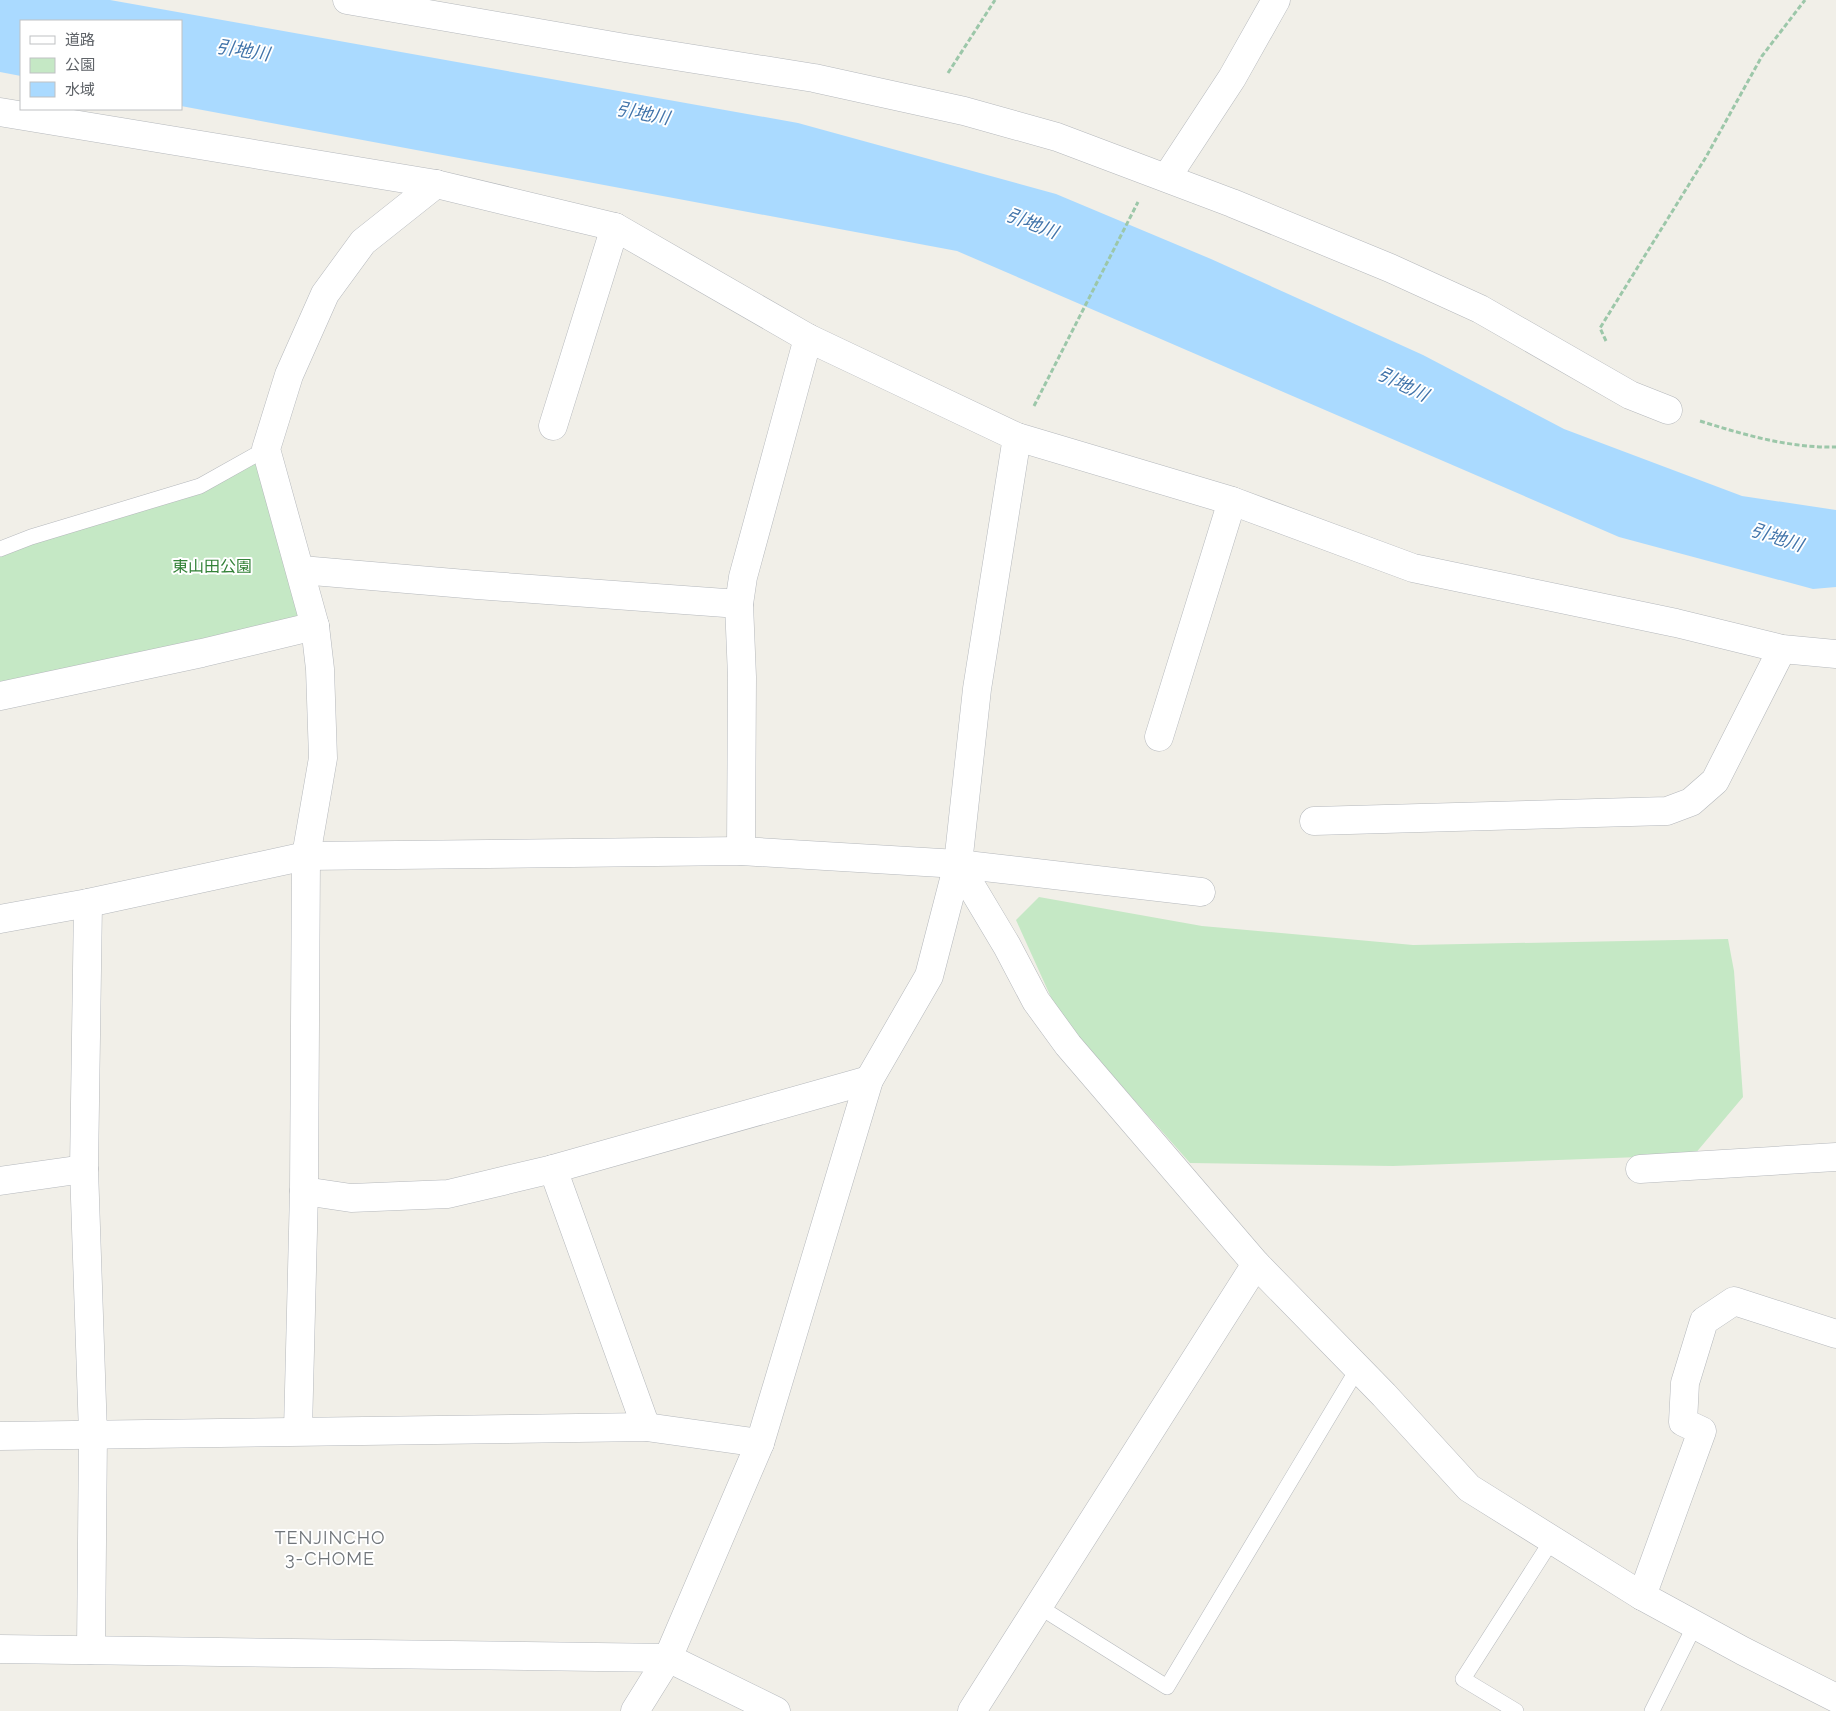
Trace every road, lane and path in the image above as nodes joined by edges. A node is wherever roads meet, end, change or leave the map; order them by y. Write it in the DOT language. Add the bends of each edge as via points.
graph roads {
  1 [pos="347,0"];
  2 [pos="995,0"];
  3 [pos="1276,0"];
  4 [pos="1805,0"];
  5 [pos="928,103"];
  6 [pos="0,112"];
  7 [pos="1167,177"];
  8 [pos="436,184"];
  9 [pos="1139,202"];
  10 [pos="616,227"];
  11 [pos="808,338"];
  12 [pos="1607,344"];
  13 [pos="1668,410"];
  14 [pos="553,426"];
  15 [pos="1017,437"];
  16 [pos="1836,447"];
  17 [pos="266,449"];
  18 [pos="1232,501"];
  19 [pos="0,549"];
  20 [pos="301,570"];
  21 [pos="739,604"];
  22 [pos="315,626"];
  23 [pos="1782,649"];
  24 [pos="1836,654"];
  25 [pos="0,696"];
  26 [pos="1159,737"];
  27 [pos="1314,821"];
  28 [pos="741,851"];
  29 [pos="306,856"];
  30 [pos="958,864"];
  31 [pos="1201,892"];
  32 [pos="88,903"];
  33 [pos="0,919"];
  34 [pos="869,1080"];
  35 [pos="1836,1157"];
  36 [pos="553,1169"];
  37 [pos="1640,1169"];
  38 [pos="84,1170"];
  39 [pos="0,1181"];
  40 [pos="304,1191"];
  41 [pos="1256,1264"];
  42 [pos="1836,1334"];
  43 [pos="1358,1368"];
  44 [pos="646,1427"];
  45 [pos="298,1430"];
  46 [pos="93,1434"];
  47 [pos="0,1436"];
  48 [pos="760,1443"];
  49 [pos="1552,1540"];
  50 [pos="1642,1596"];
  51 [pos="1038,1606"];
  52 [pos="1696,1623"];
  53 [pos="0,1649"];
  54 [pos="92,1650"];
  55 [pos="668,1658"];
  56 [pos="1836,1698"];
  57 [pos="635,1711"];
  58 [pos="776,1711"];
  59 [pos="972,1711"];
  60 [pos="1516,1711"];
  61 [pos="1652,1711"];
  1 -- 5 [label="street" via="814,78"];
  2 -- 5 [label="path"];
  3 -- 7 [label="street" via="1232,78"];
  4 -- 12 [label="path" via="1762,56 1706,157 1600,328"];
  5 -- 7 [label="street" via="1057,137"];
  6 -- 8 [label="street"];
  7 -- 13 [label="street" via="1390,268 1480,310 1630,395"];
  8 -- 10 [label="street"];
  8 -- 17 [label="street" via="364,242 325,294 289,375"];
  9 -- 15 [label="path"];
  10 -- 11 [label="street"];
  10 -- 14 [label="street"];
  11 -- 15 [label="street"];
  11 -- 21 [label="street" via="746,567"];
  13 -- 16 [label="path" via="1748,436 1811,448"];
  15 -- 18 [label="street"];
  15 -- 30 [label="street" via="976,689"];
  17 -- 19 [label="lane" via="200,486"];
  17 -- 20 [label="street"];
  18 -- 23 [label="street" via="1413,568 1676,623"];
  18 -- 26 [label="street"];
  20 -- 21 [label="street"];
  20 -- 22 [label="street"];
  21 -- 28 [label="street"];
  22 -- 25 [label="street"];
  22 -- 29 [label="street" via="323,758"];
  23 -- 24 [label="street"];
  23 -- 27 [label="street" via="1715,781 1691,802 1667,811"];
  28 -- 29 [label="street"];
  28 -- 30 [label="street"];
  29 -- 32 [label="street"];
  29 -- 40 [label="street"];
  30 -- 31 [label="street"];
  30 -- 34 [label="street" via="928,976"];
  30 -- 41 [label="street" via="1036,1001 1068,1045"];
  32 -- 33 [label="street"];
  32 -- 38 [label="street"];
  34 -- 36 [label="street"];
  34 -- 48 [label="street"];
  35 -- 37 [label="street"];
  36 -- 40 [label="street" via="448,1194 351,1198"];
  36 -- 44 [label="street"];
  38 -- 39 [label="street"];
  38 -- 46 [label="street"];
  40 -- 45 [label="street"];
  41 -- 43 [label="street"];
  41 -- 51 [label="street"];
  42 -- 50 [label="street" via="1734,1300 1704,1322 1685,1382 1683,1422 1702,1431"];
  43 -- 49 [label="street" via="1469,1488"];
  43 -- 51 [label="lane" via="1167,1687"];
  44 -- 45 [label="street"];
  44 -- 48 [label="street"];
  45 -- 46 [label="street"];
  46 -- 47 [label="street"];
  46 -- 54 [label="street"];
  48 -- 55 [label="street"];
  49 -- 50 [label="street"];
  49 -- 60 [label="lane" via="1463,1679"];
  50 -- 52 [label="street"];
  51 -- 59 [label="street"];
  52 -- 56 [label="street"];
  52 -- 61 [label="lane"];
  53 -- 54 [label="street"];
  54 -- 55 [label="street"];
  55 -- 57 [label="street"];
  55 -- 58 [label="street"];
}
